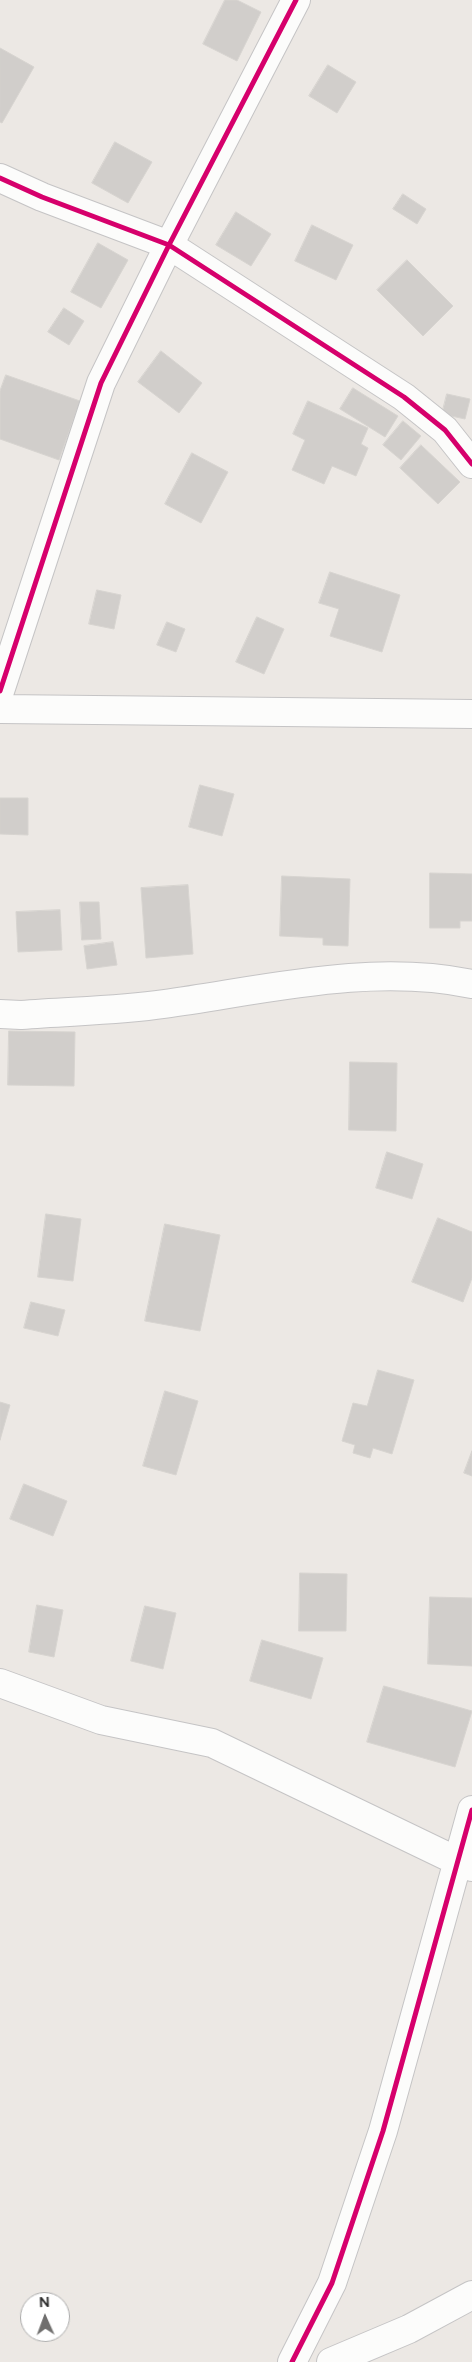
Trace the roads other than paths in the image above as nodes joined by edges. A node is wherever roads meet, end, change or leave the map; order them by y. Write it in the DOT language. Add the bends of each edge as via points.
graph roads {
  1 [pos="296,0"];
  2 [pos="0,178"];
  3 [pos="169,245"];
  4 [pos="472,464"];
  5 [pos="0,690"];
  6 [pos="0,709"];
  7 [pos="472,714"];
  8 [pos="472,984"];
  9 [pos="0,1014"];
  10 [pos="0,1683"];
  11 [pos="472,1810"];
  12 [pos="465,1864"];
  13 [pos="472,2295"];
  14 [pos="292,2362"];
  15 [pos="331,2362"];
  1 -- 3 [label="street"];
  2 -- 3 [label="street"];
  3 -- 4 [label="street" via="404,398 445,430"];
  3 -- 5 [label="street" via="101,383"];
  6 -- 7 [label="street"];
  8 -- 9 [label="street" via="449,979 351,976 162,1005"];
  10 -- 12 [label="street" via="101,1720 212,1743"];
  11 -- 12 [label="street"];
  12 -- 14 [label="street" via="383,2131 332,2283"];
  13 -- 15 [label="street" via="409,2329"];
}
